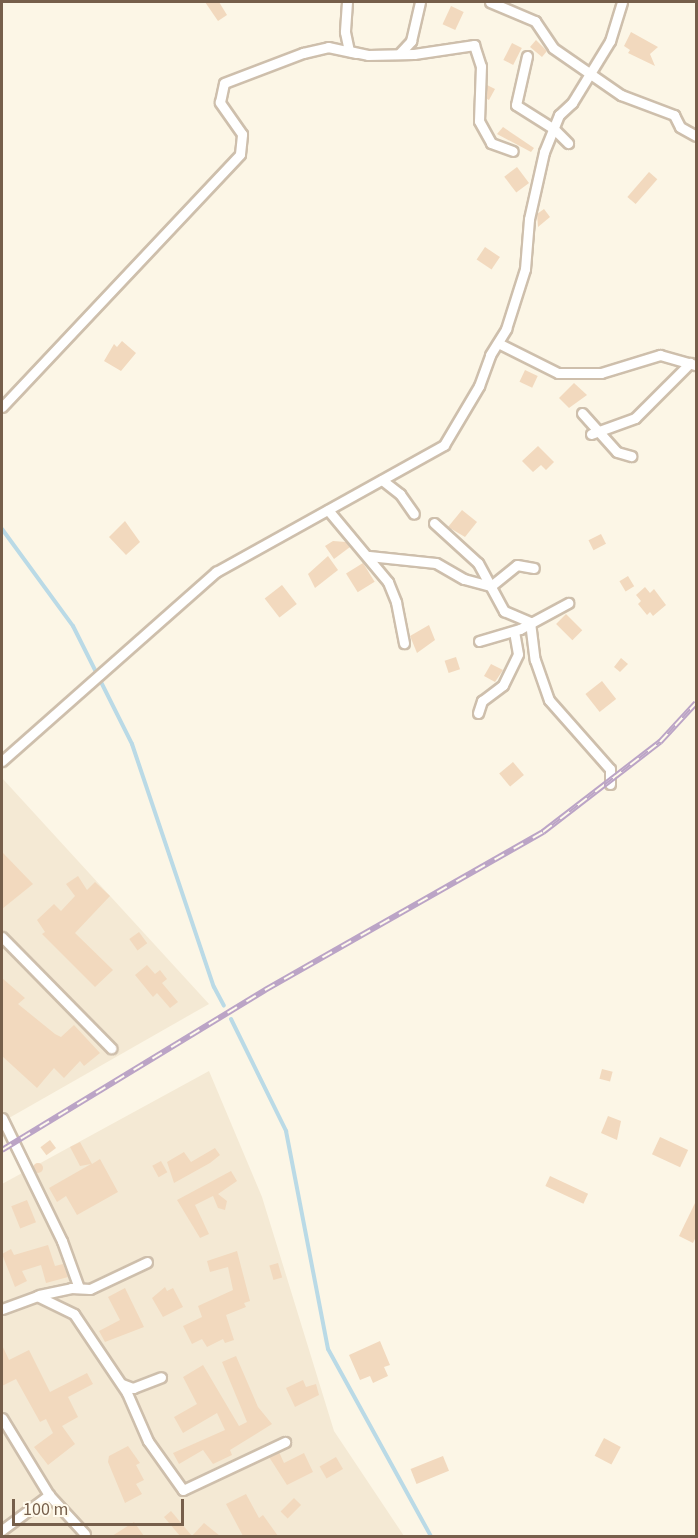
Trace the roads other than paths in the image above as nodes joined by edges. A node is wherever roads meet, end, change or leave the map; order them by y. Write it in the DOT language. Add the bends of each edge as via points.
graph roads {
  1 [pos="347,2"];
  2 [pos="420,2"];
  3 [pos="490,2"];
  4 [pos="622,2"];
  5 [pos="513,5"];
  6 [pos="356,53"];
  7 [pos="399,54"];
  8 [pos="527,56"];
  9 [pos="589,73"];
  10 [pos="554,129"];
  11 [pos="696,136"];
  12 [pos="568,143"];
  13 [pos="513,151"];
  14 [pos="498,343"];
  15 [pos="693,364"];
  16 [pos="2,407"];
  17 [pos="582,413"];
  18 [pos="596,433"];
  19 [pos="631,456"];
  20 [pos="382,480"];
  21 [pos="328,510"];
  22 [pos="414,514"];
  23 [pos="434,524"];
  24 [pos="369,556"];
  25 [pos="534,568"];
  26 [pos="491,586"];
  27 [pos="568,603"];
  28 [pos="530,622"];
  29 [pos="514,631"];
  30 [pos="479,640"];
  31 [pos="404,644"];
  32 [pos="478,713"];
  33 [pos="2,761"];
  34 [pos="610,784"];
  35 [pos="2,937"];
  36 [pos="111,1048"];
  37 [pos="2,1118"];
  38 [pos="147,1262"];
  39 [pos="79,1288"];
  40 [pos="37,1296"];
  41 [pos="2,1309"];
  42 [pos="161,1377"];
  43 [pos="122,1384"];
  44 [pos="2,1418"];
  45 [pos="285,1442"];
  46 [pos="49,1495"];
  47 [pos="2,1530"];
  48 [pos="85,1534"];
  1 -- 6 [label="street" via="347,48"];
  2 -- 7 [label="street" via="411,41"];
  3 -- 5 [label="street"];
  4 -- 9 [label="street" via="610,41"];
  5 -- 9 [label="street" via="535,21 553,48"];
  6 -- 7 [label="street"];
  6 -- 16 [label="street" via="328,48 303,53 224,83 219,91 220,102 242,134 240,154"];
  7 -- 13 [label="street" via="474,45 481,66 478,121 491,142"];
  8 -- 10 [label="street" via="516,105"];
  9 -- 10 [label="street" via="572,103 559,115"];
  9 -- 11 [label="street" via="627,98 674,115 680,127"];
  10 -- 12 [label="street"];
  10 -- 14 [label="street" via="532,201 525,269"];
  14 -- 15 [label="street" via="558,374 618,370 660,355"];
  14 -- 20 [label="street" via="480,386 444,445"];
  15 -- 18 [label="street" via="635,418"];
  17 -- 18 [label="street"];
  18 -- 19 [label="street" via="617,452"];
  20 -- 21 [label="street"];
  20 -- 22 [label="street" via="400,494"];
  21 -- 24 [label="street"];
  21 -- 33 [label="street" via="216,572"];
  23 -- 26 [label="street" via="467,551"];
  24 -- 26 [label="street" via="436,563 464,579"];
  24 -- 31 [label="street" via="396,602"];
  25 -- 26 [label="street" via="517,565"];
  26 -- 28 [label="street" via="504,611"];
  27 -- 28 [label="street"];
  28 -- 29 [label="street"];
  28 -- 34 [label="street" via="535,660 549,700 610,769"];
  29 -- 30 [label="street"];
  29 -- 32 [label="street" via="518,654 503,685 482,701"];
  35 -- 36 [label="street"];
  37 -- 39 [label="street" via="62,1241"];
  38 -- 39 [label="street" via="90,1289"];
  39 -- 40 [label="street"];
  40 -- 41 [label="street"];
  40 -- 43 [label="street" via="74,1314"];
  42 -- 43 [label="street" via="133,1388"];
  43 -- 45 [label="street" via="148,1441 183,1490"];
  44 -- 46 [label="street"];
  46 -- 47 [label="street"];
  46 -- 48 [label="street"];
}
